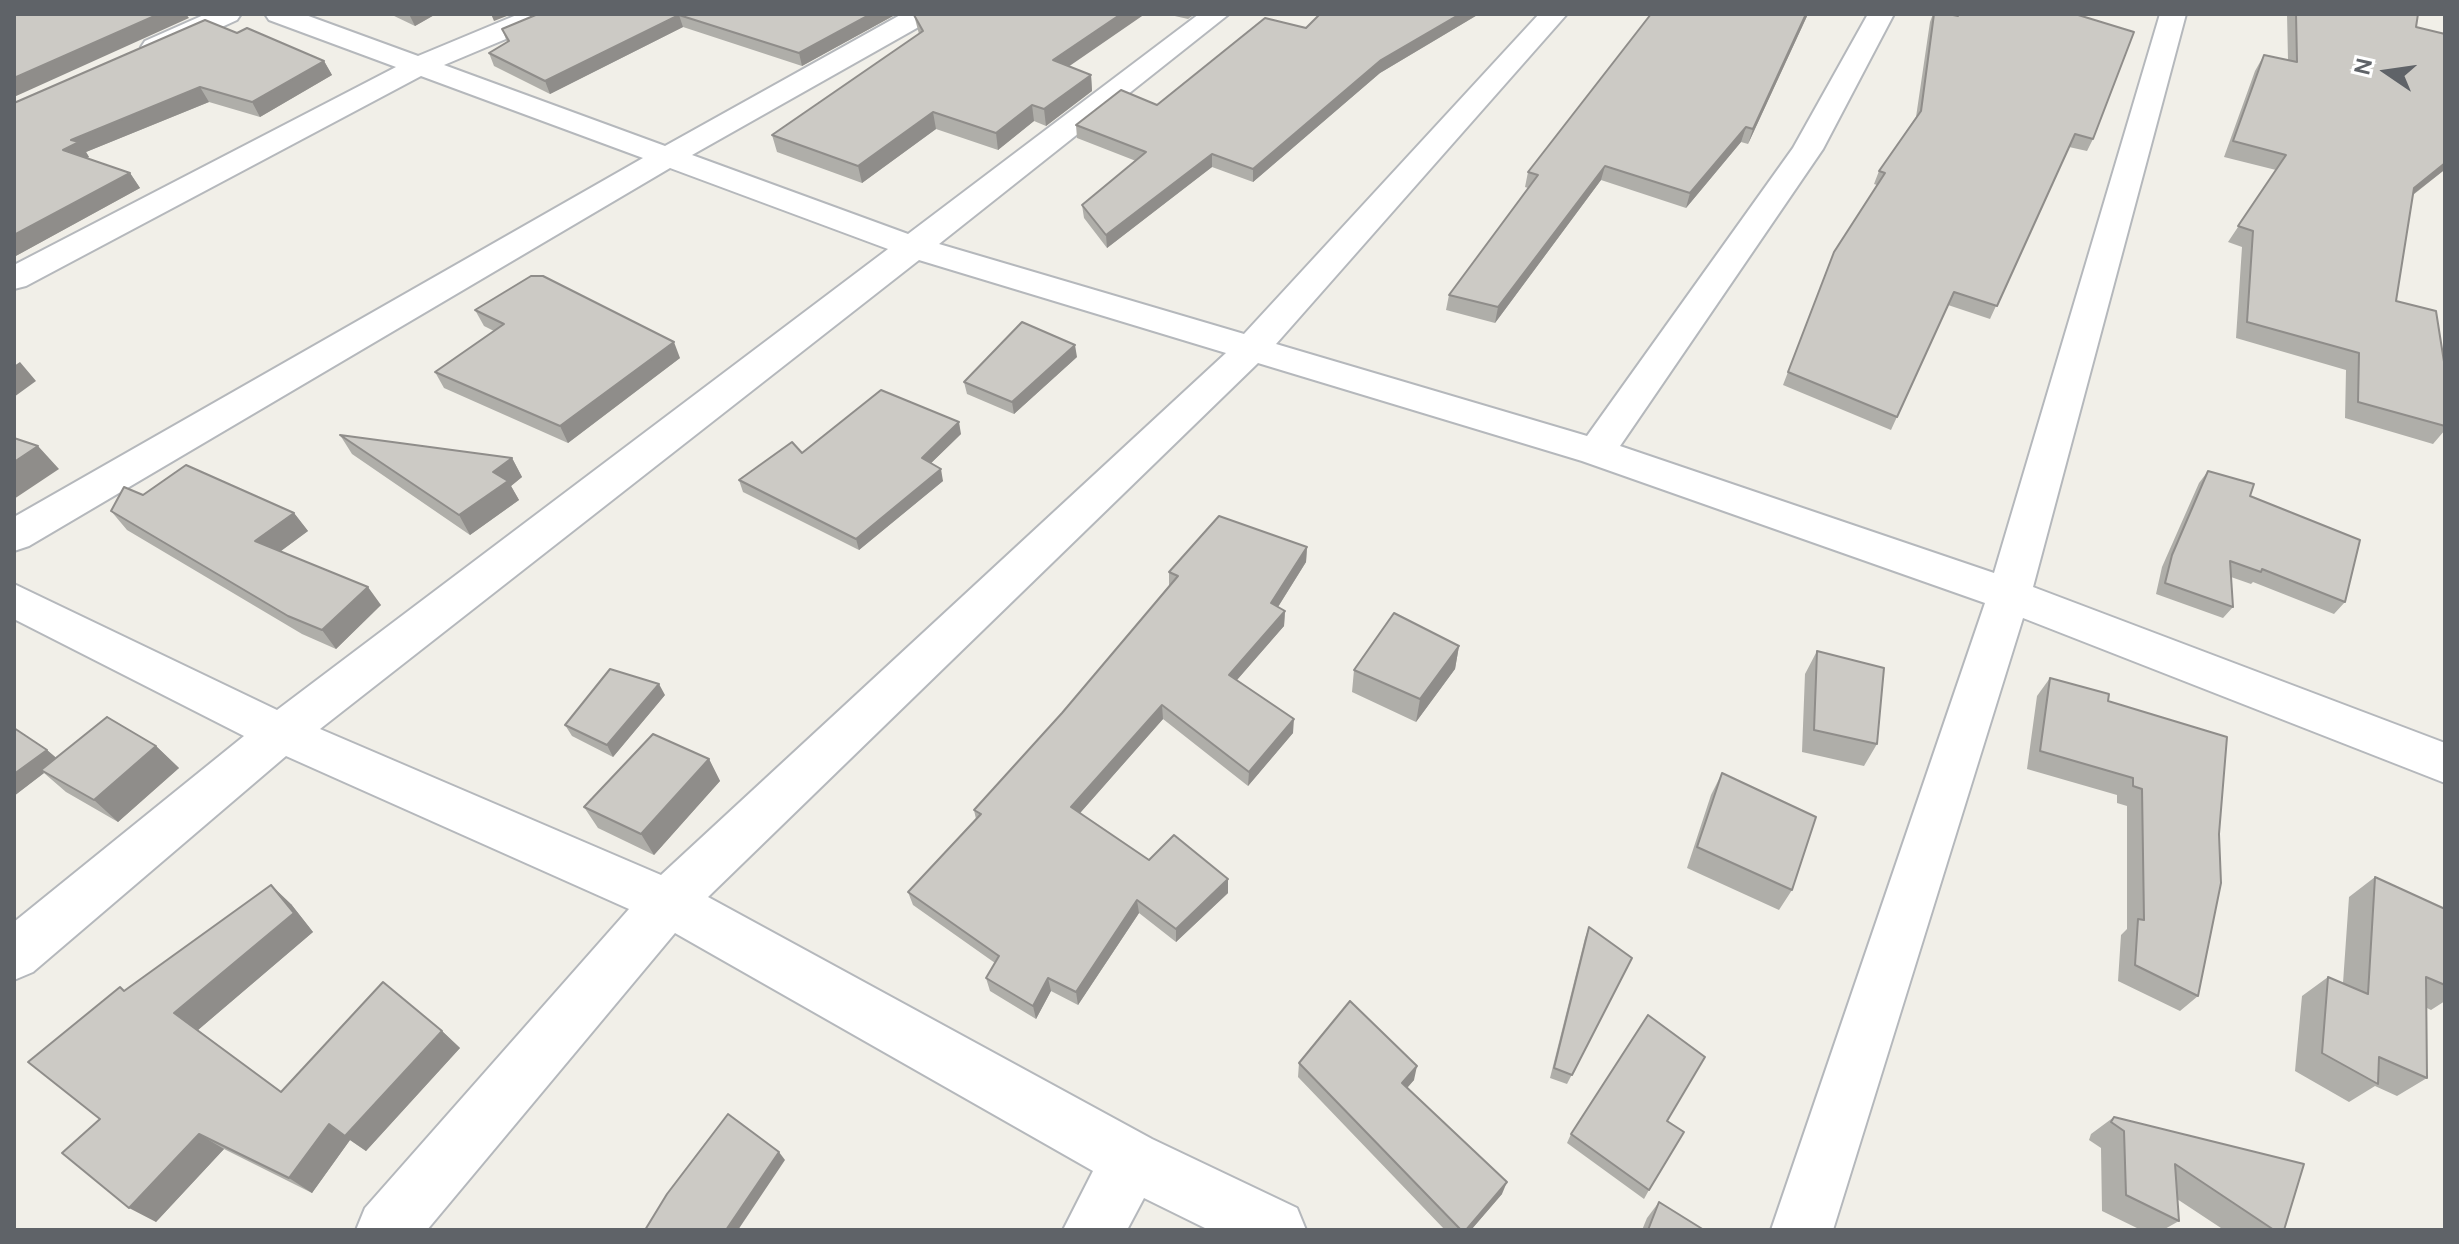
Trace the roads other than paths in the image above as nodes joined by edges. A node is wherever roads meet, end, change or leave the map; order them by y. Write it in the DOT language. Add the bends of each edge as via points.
graph roads {
  1 [pos="228,14"];
  2 [pos="278,14"];
  3 [pos="542,14"];
  4 [pos="922,14"];
  5 [pos="1216,14"];
  6 [pos="1554,14"];
  7 [pos="1881,14"];
  8 [pos="2173,14"];
  9 [pos="128,59"];
  10 [pos="421,65"];
  11 [pos="667,157"];
  12 [pos="913,247"];
  13 [pos="14,279"];
  14 [pos="1251,349"];
  15 [pos="1596,452"];
  16 [pos="14,536"];
  17 [pos="2009,595"];
  18 [pos="14,600"];
  19 [pos="281,733"];
  20 [pos="2445,763"];
  21 [pos="668,902"];
  22 [pos="14,955"];
  23 [pos="1131,1160"];
  24 [pos="387,1230"];
  25 [pos="1094,1230"];
  26 [pos="1275,1230"];
  27 [pos="1802,1230"];
  1 -- 9 [label="street"];
  2 -- 10 [label="street"];
  3 -- 10 [label="street"];
  4 -- 11 [label="street"];
  5 -- 12 [label="street"];
  6 -- 14 [label="street"];
  7 -- 15 [label="street" via="1808,149"];
  8 -- 17 [label="street"];
  10 -- 11 [label="street"];
  10 -- 13 [label="street"];
  11 -- 12 [label="street"];
  11 -- 16 [label="street"];
  12 -- 14 [label="street"];
  12 -- 19 [label="street"];
  14 -- 15 [label="street"];
  14 -- 21 [label="street"];
  15 -- 17 [label="street"];
  17 -- 20 [label="street"];
  17 -- 27 [label="street"];
  18 -- 19 [label="street"];
  19 -- 21 [label="street"];
  19 -- 22 [label="street"];
  21 -- 23 [label="street"];
  21 -- 24 [label="street"];
  23 -- 25 [label="street"];
  23 -- 26 [label="street"];
}
